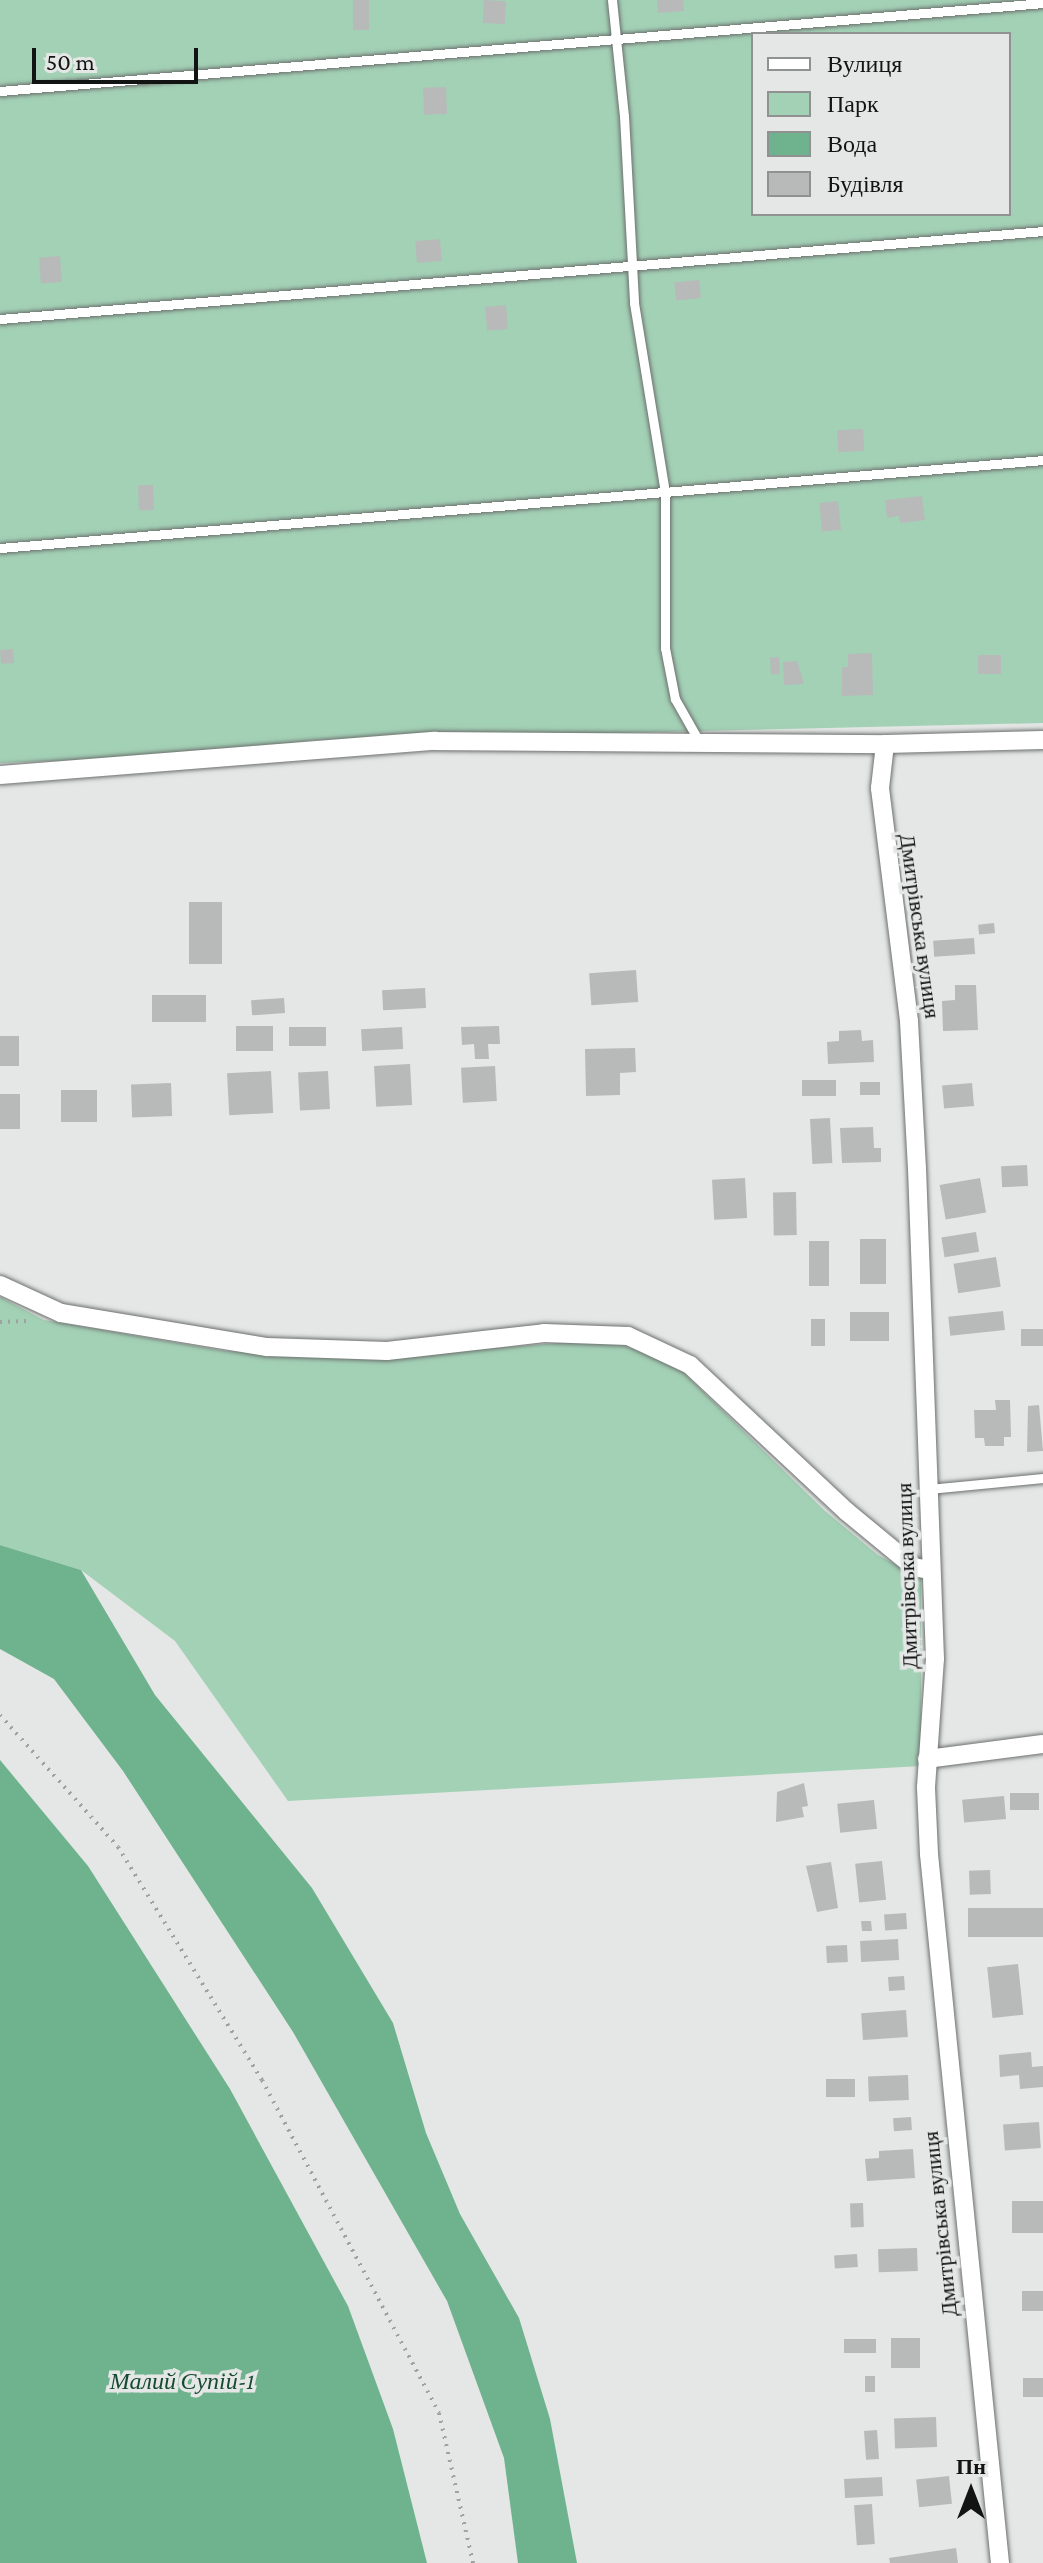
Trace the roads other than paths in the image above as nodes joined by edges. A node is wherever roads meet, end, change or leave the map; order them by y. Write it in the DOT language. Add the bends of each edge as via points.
graph roads {
  1 [pos="612,0"];
  2 [pos="1043,3"];
  3 [pos="615,39"];
  4 [pos="0,91"];
  5 [pos="1043,231"];
  6 [pos="632,266"];
  7 [pos="0,319"];
  8 [pos="1043,460"];
  9 [pos="665,492"];
  10 [pos="0,548"];
  11 [pos="1043,740"];
  12 [pos="700,743"];
  13 [pos="885,744"];
  14 [pos="0,775"];
  15 [pos="0,1285"];
  16 [pos="1043,1478"];
  17 [pos="928,1489"];
  18 [pos="930,1570"];
  19 [pos="1043,1744"];
  20 [pos="927,1759"];
  21 [pos="1000,2563"];
  1 -- 3 [label="lane"];
  2 -- 3 [label="lane"];
  3 -- 4 [label="lane"];
  3 -- 6 [label="lane"];
  5 -- 6 [label="lane"];
  6 -- 7 [label="lane"];
  6 -- 9 [label="lane"];
  8 -- 9 [label="lane"];
  9 -- 10 [label="lane"];
  9 -- 12 [label="lane" via="665,648 675,699"];
  11 -- 13 [label="street"];
  12 -- 13 [label="street"];
  12 -- 14 [label="street" via="435,741"];
  13 -- 17 [label="street, Дмитрівська вулиця" via="880,799 910,1042"];
  15 -- 18 [label="street" via="71,1316 267,1347 387,1351 544,1333 628,1336 690,1365 836,1503 914,1567"];
  16 -- 17 [label="lane"];
  17 -- 18 [label="street, Дмитрівська вулиця"];
  18 -- 20 [label="street, Дмитрівська вулиця" via="935,1680"];
  19 -- 20 [label="street"];
  20 -- 21 [label="street, Дмитрівська вулиця" via="929,1854"];
}
